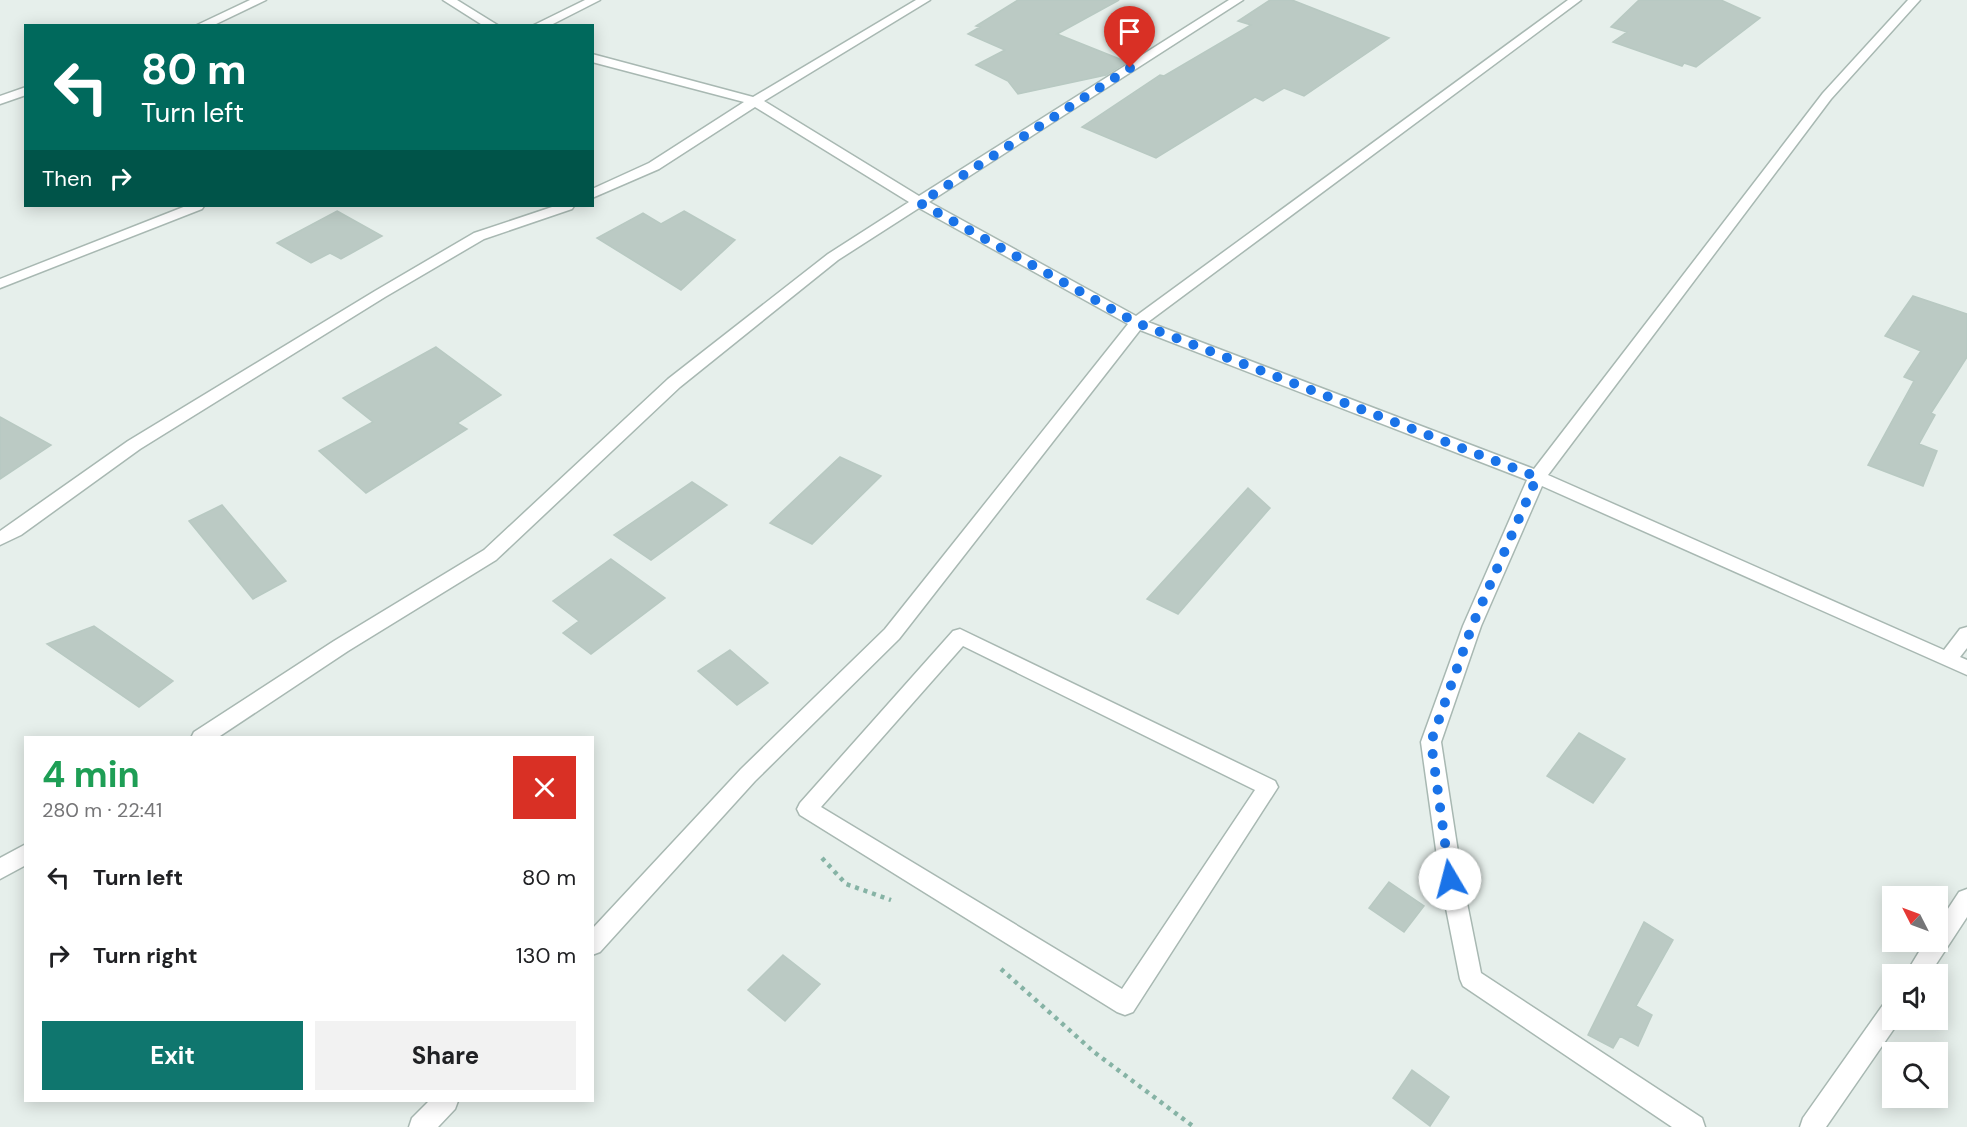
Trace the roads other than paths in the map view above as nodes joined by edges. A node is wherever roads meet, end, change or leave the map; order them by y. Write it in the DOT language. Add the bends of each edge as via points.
graph roads {
  1 [pos="260,0"];
  2 [pos="449,0"];
  3 [pos="594,0"];
  4 [pos="924,0"];
  5 [pos="1237,0"];
  6 [pos="1575,0"];
  7 [pos="1914,0"];
  8 [pos="206,24"];
  9 [pos="490,24"];
  10 [pos="542,24"];
  11 [pos="594,59"];
  12 [pos="24,92"];
  13 [pos="0,100"];
  14 [pos="755,101"];
  15 [pos="594,193"];
  16 [pos="920,203"];
  17 [pos="194,207"];
  18 [pos="564,207"];
  19 [pos="0,284"];
  20 [pos="1137,323"];
  21 [pos="1537,477"];
  22 [pos="0,539"];
  23 [pos="1967,634"];
  24 [pos="1947,660"];
  25 [pos="1967,668"];
  26 [pos="204,736"];
  27 [pos="807,809"];
  28 [pos="24,854"];
  29 [pos="0,870"];
  30 [pos="1967,899"];
  31 [pos="594,943"];
  32 [pos="1923,964"];
  33 [pos="1882,1026"];
  34 [pos="445,1102"];
  35 [pos="421,1127"];
  36 [pos="1693,1127"];
  37 [pos="1812,1127"];
  1 -- 8 [label="street"];
  2 -- 9 [label="street"];
  3 -- 10 [label="street"];
  4 -- 14 [label="street"];
  5 -- 16 [label="street"];
  6 -- 20 [label="street"];
  7 -- 21 [label="street" via="1827,96"];
  11 -- 14 [label="street"];
  12 -- 13 [label="street"];
  14 -- 15 [label="street" via="654,166"];
  14 -- 16 [label="street"];
  16 -- 20 [label="street"];
  16 -- 26 [label="street" via="833,257 674,383 490,555"];
  17 -- 19 [label="street"];
  18 -- 22 [label="street" via="479,236 380,294 134,445"];
  20 -- 21 [label="street"];
  20 -- 31 [label="street" via="892,634 748,775"];
  21 -- 24 [label="street"];
  21 -- 36 [label="street" via="1472,626 1431,742 1450,879 1471,979"];
  23 -- 24 [label="street"];
  24 -- 25 [label="street"];
  27 -- 27 [label="street" via="960,636 1268,786 1125,1004"];
  28 -- 29 [label="street"];
  30 -- 32 [label="street"];
  33 -- 37 [label="street"];
  34 -- 35 [label="street"];
}
